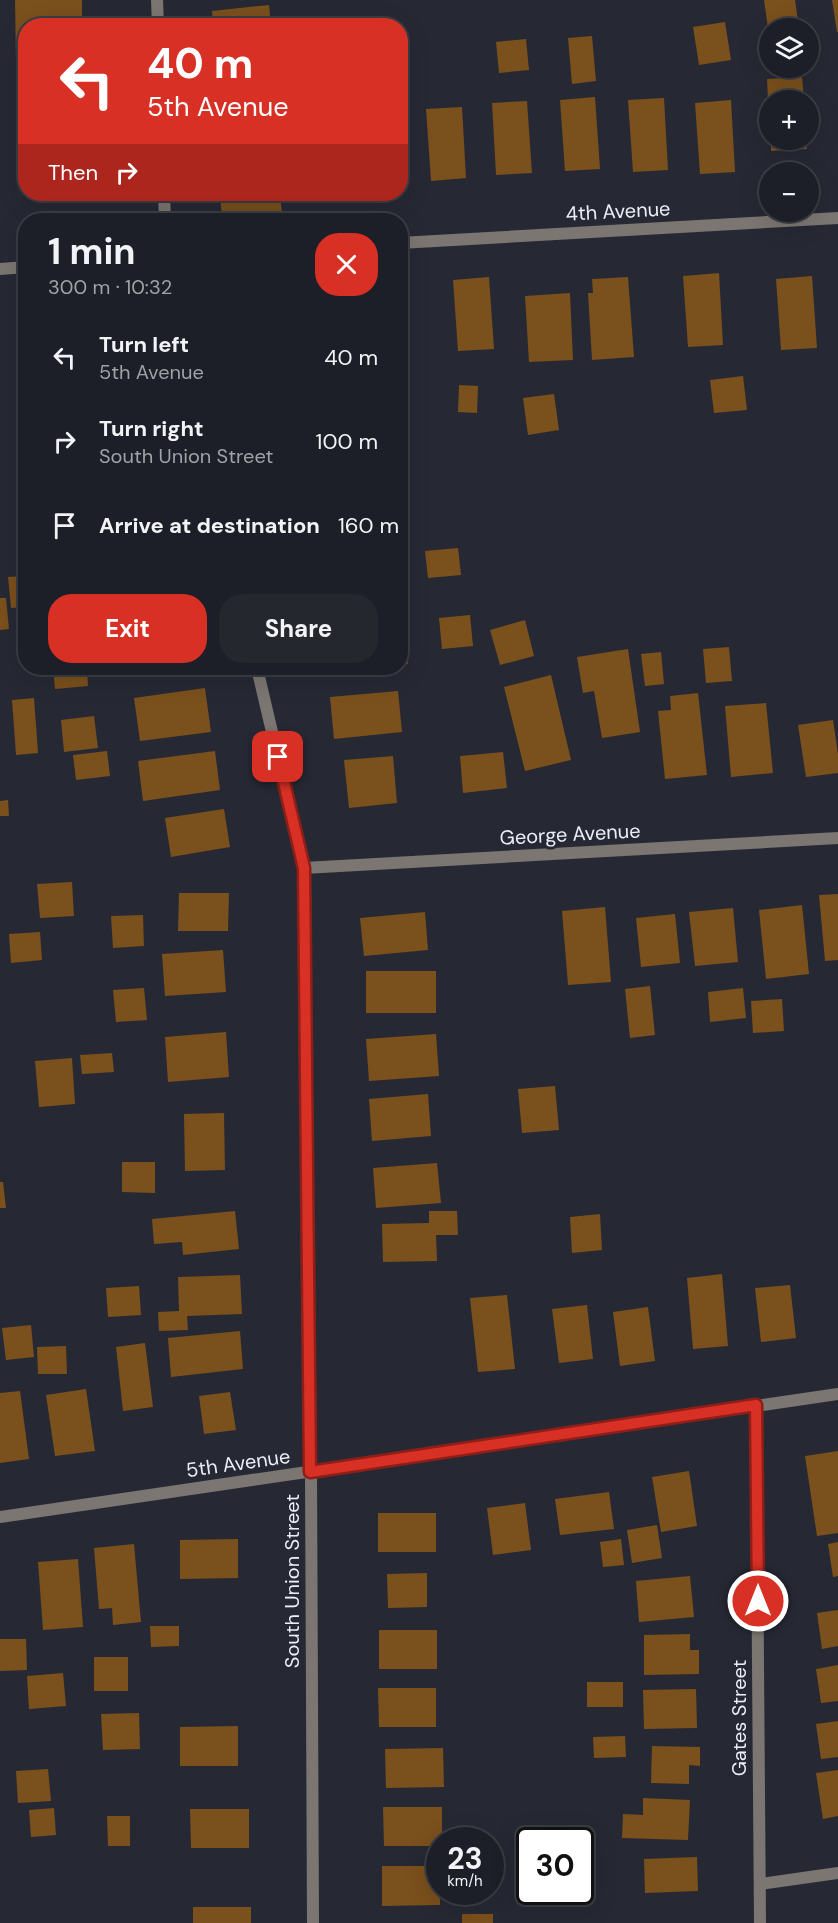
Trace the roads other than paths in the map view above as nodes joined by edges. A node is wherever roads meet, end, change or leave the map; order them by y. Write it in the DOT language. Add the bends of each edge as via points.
graph roads {
  1 [pos="157,0"];
  2 [pos="158,18"];
  3 [pos="838,218"];
  4 [pos="408,243"];
  5 [pos="18,268"];
  6 [pos="0,269"];
  7 [pos="259,675"];
  8 [pos="838,838"];
  9 [pos="304,868"];
  10 [pos="838,1394"];
  11 [pos="756,1405"];
  12 [pos="310,1472"];
  13 [pos="0,1517"];
  14 [pos="838,1873"];
  15 [pos="760,1884"];
  16 [pos="313,1923"];
  17 [pos="760,1923"];
  1 -- 2 [label="street"];
  3 -- 4 [label="street, 4th Avenue"];
  5 -- 6 [label="street"];
  7 -- 9 [label="street, South Union Street"];
  8 -- 9 [label="street, George Avenue"];
  9 -- 12 [label="street, South Union Street"];
  10 -- 11 [label="street, 5th Avenue"];
  11 -- 12 [label="street, 5th Avenue"];
  11 -- 15 [label="street, Gates Street"];
  12 -- 13 [label="street, 5th Avenue"];
  12 -- 16 [label="street, South Union Street"];
  14 -- 15 [label="street"];
  15 -- 17 [label="street, Gates Street"];
}
